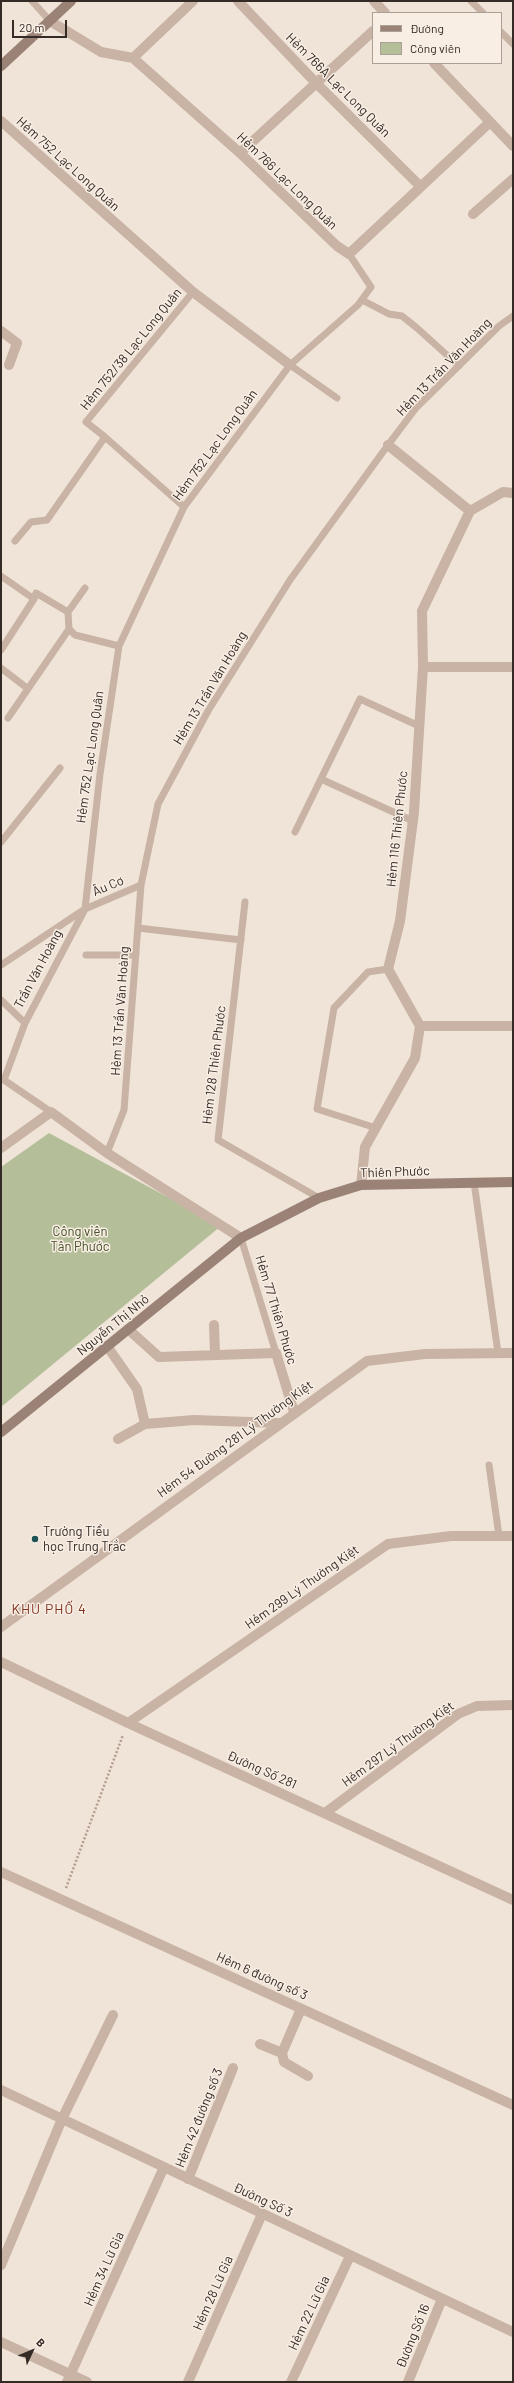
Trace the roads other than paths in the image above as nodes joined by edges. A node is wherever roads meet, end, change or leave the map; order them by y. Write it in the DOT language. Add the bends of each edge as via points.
graph roads {
  1 [pos="32,1"];
  2 [pos="71,1"];
  3 [pos="193,1"];
  4 [pos="238,1"];
  5 [pos="374,1"];
  6 [pos="471,1"];
  7 [pos="384,12"];
  8 [pos="482,12"];
  9 [pos="50,21"];
  10 [pos="372,32"];
  11 [pos="502,33"];
  12 [pos="513,44"];
  13 [pos="133,58"];
  14 [pos="435,64"];
  15 [pos="1,66"];
  16 [pos="316,83"];
  17 [pos="1,121"];
  18 [pos="490,122"];
  19 [pos="513,146"];
  20 [pos="240,153"];
  21 [pos="513,179"];
  22 [pos="420,186"];
  23 [pos="473,214"];
  24 [pos="349,254"];
  25 [pos="193,292"];
  26 [pos="362,300"];
  27 [pos="513,316"];
  28 [pos="1,331"];
  29 [pos="9,365"];
  30 [pos="290,366"];
  31 [pos="459,366"];
  32 [pos="337,398"];
  33 [pos="105,437"];
  34 [pos="388,445"];
  35 [pos="513,493"];
  36 [pos="184,507"];
  37 [pos="470,511"];
  38 [pos="15,541"];
  39 [pos="1,576"];
  40 [pos="85,588"];
  41 [pos="34,599"];
  42 [pos="68,612"];
  43 [pos="69,629"];
  44 [pos="119,646"];
  45 [pos="1,650"];
  46 [pos="423,667"];
  47 [pos="513,667"];
  48 [pos="1,668"];
  49 [pos="27,688"];
  50 [pos="8,718"];
  51 [pos="419,726"];
  52 [pos="60,768"];
  53 [pos="321,778"];
  54 [pos="413,821"];
  55 [pos="295,832"];
  56 [pos="1,842"];
  57 [pos="141,885"];
  58 [pos="245,902"];
  59 [pos="85,909"];
  60 [pos="138,928"];
  61 [pos="241,940"];
  62 [pos="86,954"];
  63 [pos="136,955"];
  64 [pos="1,965"];
  65 [pos="388,969"];
  66 [pos="1,1000"];
  67 [pos="25,1023"];
  68 [pos="420,1026"];
  69 [pos="513,1026"];
  70 [pos="51,1112"];
  71 [pos="376,1128"];
  72 [pos="1,1148"];
  73 [pos="108,1153"];
  74 [pos="474,1182"];
  75 [pos="513,1182"];
  76 [pos="360,1185"];
  77 [pos="319,1198"];
  78 [pos="241,1238"];
  79 [pos="214,1325"];
  80 [pos="128,1329"];
  81 [pos="107,1346"];
  82 [pos="276,1353"];
  83 [pos="498,1353"];
  84 [pos="513,1353"];
  85 [pos="215,1354"];
  86 [pos="294,1412"];
  87 [pos="279,1423"];
  88 [pos="145,1424"];
  89 [pos="1,1432"];
  90 [pos="118,1439"];
  91 [pos="489,1465"];
  92 [pos="499,1536"];
  93 [pos="513,1536"];
  94 [pos="1,1627"];
  95 [pos="1,1662"];
  96 [pos="513,1705"];
  97 [pos="128,1723"];
  98 [pos="325,1813"];
  99 [pos="1,1872"];
  100 [pos="513,1900"];
  101 [pos="302,2008"];
  102 [pos="113,2015"];
  103 [pos="260,2044"];
  104 [pos="282,2053"];
  105 [pos="234,2068"];
  106 [pos="308,2076"];
  107 [pos="1,2090"];
  108 [pos="513,2104"];
  109 [pos="62,2119"];
  110 [pos="164,2168"];
  111 [pos="188,2179"];
  112 [pos="262,2214"];
  113 [pos="350,2256"];
  114 [pos="1,2265"];
  115 [pos="442,2299"];
  116 [pos="513,2332"];
  117 [pos="1,2342"];
  118 [pos="69,2378"];
  119 [pos="87,2382"];
  120 [pos="188,2382"];
  121 [pos="291,2382"];
  122 [pos="408,2382"];
  1 -- 9 [label="lane"];
  2 -- 9 [label="street"];
  3 -- 13 [label="street"];
  4 -- 16 [label="street, Hẻm 766A Lạc Long Quân"];
  5 -- 7 [label="street"];
  6 -- 8 [label="lane"];
  9 -- 13 [label="street" via="101,52"];
  9 -- 15 [label="street"];
  10 -- 16 [label="street"];
  11 -- 12 [label="lane"];
  13 -- 20 [label="street, Hẻm 766 Lạc Long Quân"];
  14 -- 18 [label="street"];
  16 -- 20 [label="street"];
  16 -- 22 [label="street, Hẻm 766A Lạc Long Quân"];
  17 -- 25 [label="street, Hẻm 752 Lạc Long Quân"];
  18 -- 19 [label="street"];
  18 -- 22 [label="street"];
  20 -- 24 [label="street, Hẻm 766 Lạc Long Quân" via="337,246"];
  21 -- 23 [label="street"];
  22 -- 24 [label="street"];
  24 -- 26 [label="lane" via="371,287"];
  25 -- 30 [label="street, Hẻm 752 Lạc Long Quân"];
  25 -- 33 [label="lane, Hẻm 752/38 Lạc Long Quân" via="86,422"];
  26 -- 30 [label="lane"];
  26 -- 31 [label="lane" via="389,314 402,316"];
  27 -- 31 [label="lane, Hẻm 13 Trần Văn Hoàng"];
  28 -- 29 [label="street" via="17,343"];
  30 -- 32 [label="lane"];
  30 -- 36 [label="lane, Hẻm 752 Lạc Long Quân"];
  31 -- 34 [label="lane, Hẻm 13 Trần Văn Hoàng" via="416,408"];
  33 -- 36 [label="lane"];
  33 -- 38 [label="lane" via="47,520 31,522"];
  34 -- 37 [label="street"];
  34 -- 57 [label="lane, Hẻm 13 Trần Văn Hoàng" via="290,580 208,711 158,804"];
  35 -- 37 [label="street" via="503,492"];
  36 -- 44 [label="lane, Hẻm 752 Lạc Long Quân"];
  37 -- 46 [label="street, Hẻm 116 Thiên Phước" via="422,611"];
  39 -- 41 [label="lane"];
  40 -- 42 [label="lane"];
  41 -- 42 [label="lane" via="36,593"];
  41 -- 45 [label="lane"];
  42 -- 43 [label="lane"];
  43 -- 44 [label="lane" via="75,635"];
  43 -- 49 [label="lane"];
  44 -- 59 [label="lane, Hẻm 752 Lạc Long Quân" via="100,774"];
  46 -- 47 [label="street"];
  46 -- 51 [label="street, Hẻm 116 Thiên Phước"];
  48 -- 49 [label="lane"];
  49 -- 50 [label="lane"];
  51 -- 53 [label="lane" via="360,699"];
  51 -- 54 [label="street, Hẻm 116 Thiên Phước"];
  52 -- 56 [label="lane"];
  53 -- 54 [label="lane"];
  53 -- 55 [label="lane"];
  54 -- 65 [label="street, Hẻm 116 Thiên Phước" via="400,921"];
  57 -- 59 [label="lane, Âu Cơ"];
  57 -- 60 [label="lane, Hẻm 13 Trần Văn Hoàng"];
  58 -- 61 [label="lane, Hẻm 128 Thiên Phước"];
  59 -- 64 [label="lane, Âu Cơ"];
  59 -- 67 [label="lane, Trần Văn Hoàng"];
  60 -- 61 [label="lane"];
  60 -- 63 [label="lane, Hẻm 13 Trần Văn Hoàng"];
  61 -- 77 [label="lane, Hẻm 128 Thiên Phước" via="218,1140"];
  62 -- 63 [label="lane"];
  63 -- 73 [label="lane, Hẻm 13 Trần Văn Hoàng" via="124,1110"];
  65 -- 68 [label="street"];
  65 -- 71 [label="lane" via="368,972 334,1008 317,1109"];
  66 -- 67 [label="lane"];
  67 -- 70 [label="lane, Trần Văn Hoàng" via="4,1080"];
  68 -- 69 [label="street"];
  68 -- 71 [label="street" via="415,1058"];
  70 -- 72 [label="street"];
  70 -- 73 [label="street, Trần Văn Hoàng"];
  71 -- 76 [label="street" via="366,1147"];
  73 -- 78 [label="street, Trần Văn Hoàng"];
  74 -- 75 [label="street, Thiên Phước"];
  74 -- 76 [label="street, Thiên Phước"];
  74 -- 83 [label="lane"];
  76 -- 77 [label="street, Thiên Phước"];
  77 -- 78 [label="street, Thiên Phước"];
  78 -- 80 [label="street, Nguyễn Thị Nhỏ"];
  78 -- 82 [label="lane, Hẻm 77 Thiên Phước"];
  79 -- 85 [label="street"];
  80 -- 81 [label="street, Nguyễn Thị Nhỏ"];
  80 -- 85 [label="street" via="159,1357"];
  81 -- 88 [label="street" via="137,1389"];
  81 -- 89 [label="street, Nguyễn Thị Nhỏ"];
  82 -- 85 [label="street"];
  82 -- 86 [label="street, Hẻm 77 Thiên Phước"];
  83 -- 84 [label="street, Hẻm 54 Đường 281 Lý Thường Kiệt"];
  83 -- 86 [label="street, Hẻm 54 Đường 281 Lý Thường Kiệt" via="425,1354 366,1361"];
  86 -- 87 [label="street, Hẻm 54 Đường 281 Lý Thường Kiệt"];
  87 -- 88 [label="street" via="194,1420"];
  87 -- 94 [label="street, Hẻm 54 Đường 281 Lý Thường Kiệt"];
  88 -- 90 [label="street"];
  91 -- 92 [label="lane"];
  92 -- 93 [label="street, Hẻm 299 Lý Thường Kiệt"];
  92 -- 97 [label="street, Hẻm 299 Lý Thường Kiệt" via="451,1536 388,1544"];
  95 -- 97 [label="street, Đường Số 281"];
  96 -- 98 [label="street, Hẻm 297 Lý Thường Kiệt" via="477,1706 458,1714"];
  97 -- 98 [label="street, Đường Số 281"];
  98 -- 100 [label="street, Đường Số 281"];
  99 -- 101 [label="street, Hẻm 6 đường số 3"];
  101 -- 104 [label="street"];
  101 -- 108 [label="street, Hẻm 6 đường số 3"];
  102 -- 109 [label="street"];
  103 -- 104 [label="street"];
  104 -- 106 [label="street" via="284,2062"];
  105 -- 111 [label="street, Hẻm 42 đường số 3"];
  107 -- 109 [label="street, Đường Số 3"];
  109 -- 110 [label="street, Đường Số 3"];
  109 -- 114 [label="street"];
  110 -- 111 [label="street, Đường Số 3"];
  110 -- 118 [label="street, Hẻm 34 Lữ Gia"];
  111 -- 112 [label="street, Đường Số 3"];
  112 -- 113 [label="street, Đường Số 3"];
  112 -- 120 [label="street, Hẻm 28 Lữ Gia"];
  113 -- 115 [label="street, Đường Số 3"];
  113 -- 121 [label="street, Hẻm 22 Lữ Gia"];
  115 -- 116 [label="street, Đường Số 3"];
  115 -- 122 [label="street, Đường Số 16"];
  117 -- 118 [label="street"];
  118 -- 119 [label="street"];
}
